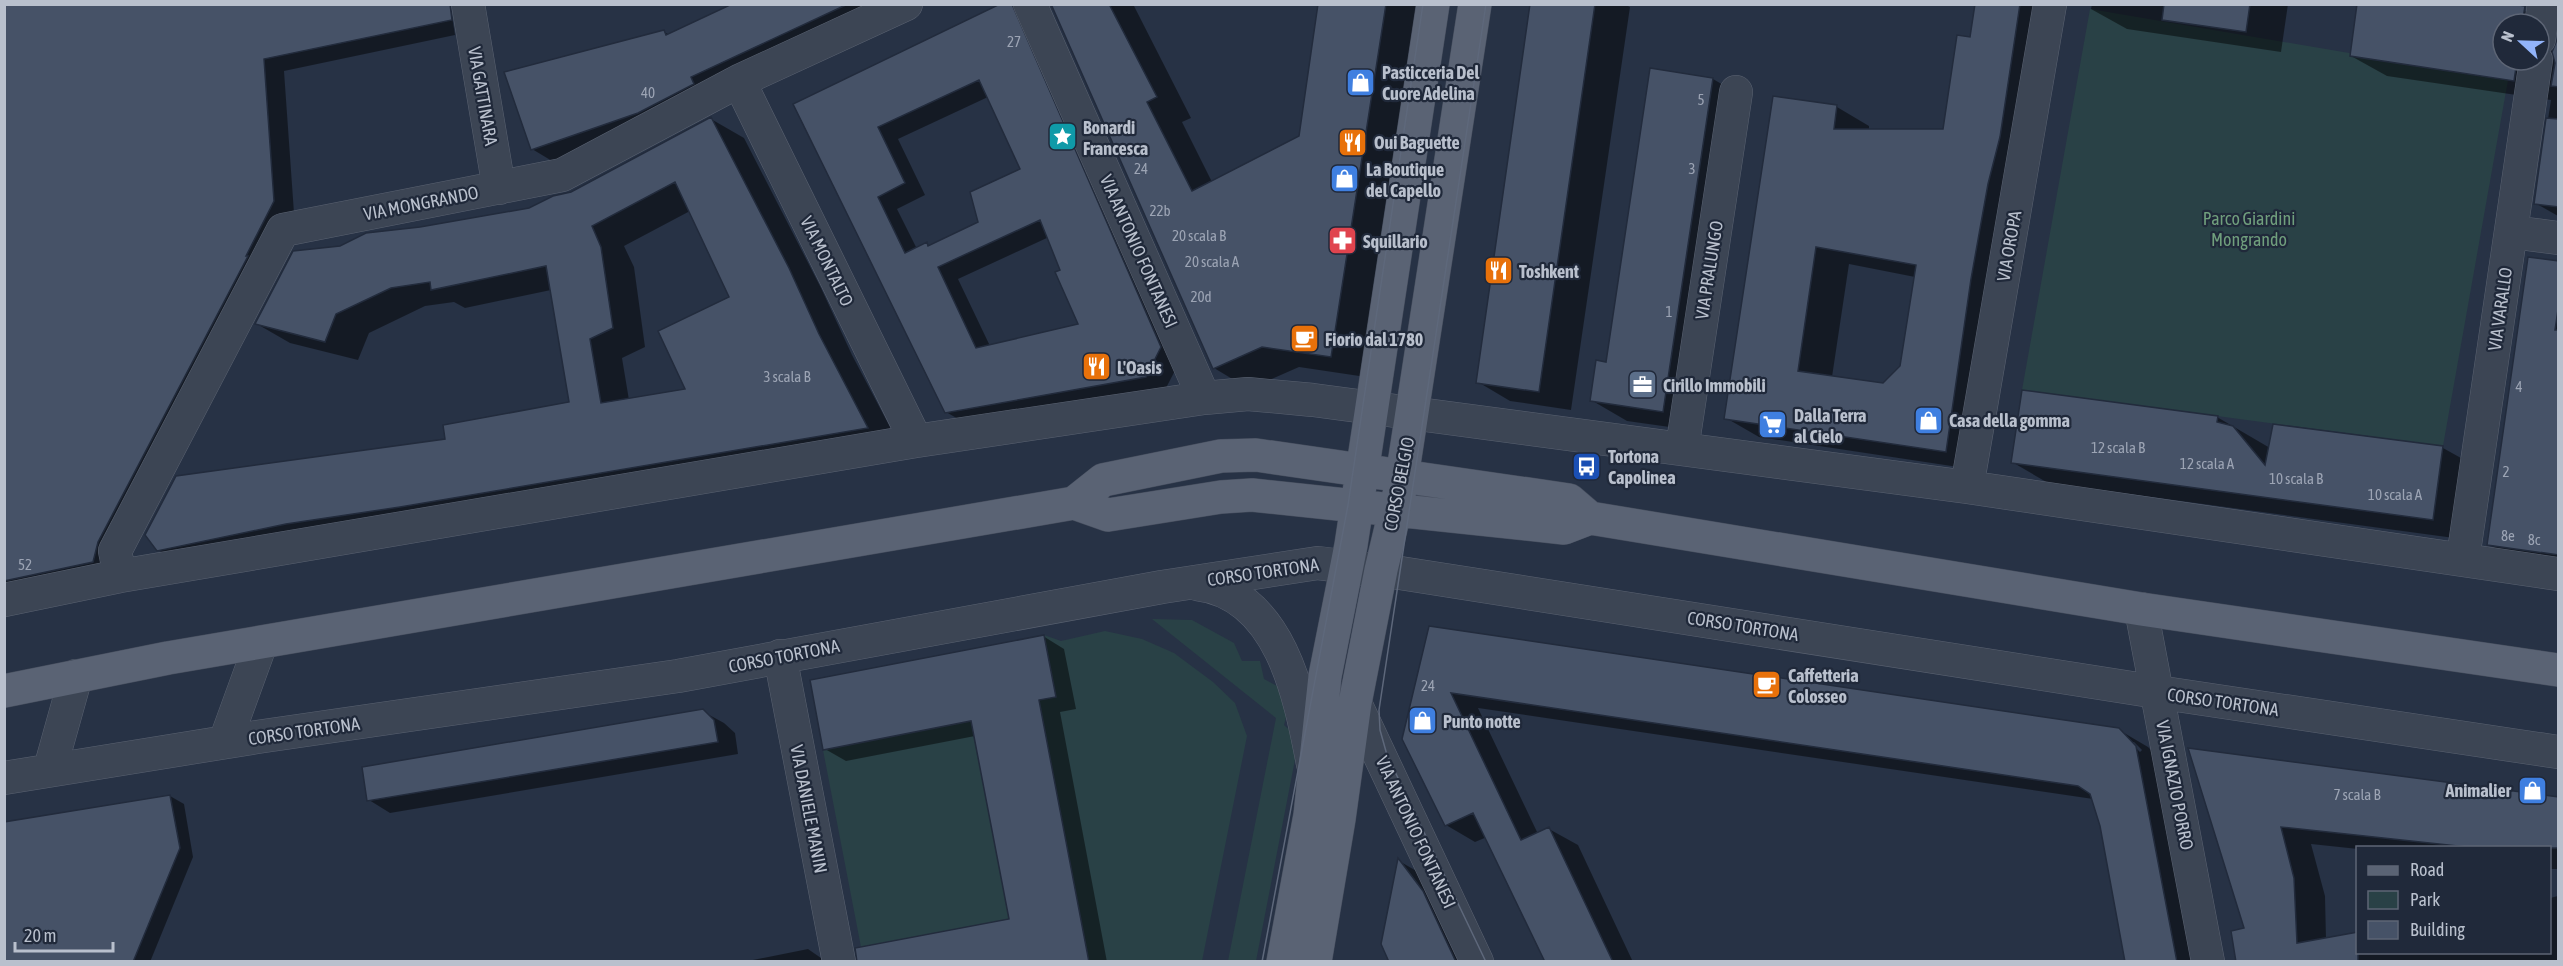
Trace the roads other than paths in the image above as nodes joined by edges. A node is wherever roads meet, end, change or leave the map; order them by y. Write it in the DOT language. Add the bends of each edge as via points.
graph roads {
  1 [pos="468,4"];
  2 [pos="906,4"];
  3 [pos="1030,4"];
  4 [pos="1433,4"];
  5 [pos="1475,4"];
  6 [pos="2050,4"];
  7 [pos="2534,72"];
  8 [pos="739,81"];
  9 [pos="1736,92"];
  10 [pos="499,188"];
  11 [pos="2511,232"];
  12 [pos="2559,237"];
  13 [pos="1204,398"];
  14 [pos="1372,408"];
  15 [pos="1412,414"];
  16 [pos="916,441"];
  17 [pos="1682,449"];
  18 [pos="1362,470"];
  19 [pos="1402,476"];
  20 [pos="1967,487"];
  21 [pos="1074,503"];
  22 [pos="1357,506"];
  23 [pos="1395,510"];
  24 [pos="1590,518"];
  25 [pos="2463,558"];
  26 [pos="1348,565"];
  27 [pos="1381,570"];
  28 [pos="2559,574"];
  29 [pos="120,576"];
  30 [pos="1190,583"];
  31 [pos="4,600"];
  32 [pos="2141,609"];
  33 [pos="261,643"];
  34 [pos="780,656"];
  35 [pos="2559,670"];
  36 [pos="76,676"];
  37 [pos="4,691"];
  38 [pos="2157,692"];
  39 [pos="1355,703"];
  40 [pos="225,742"];
  41 [pos="2559,752"];
  42 [pos="51,769"];
  43 [pos="1314,774"];
  44 [pos="4,778"];
  45 [pos="839,962"];
  46 [pos="1283,962"];
  47 [pos="1315,962"];
  48 [pos="1476,962"];
  49 [pos="2208,962"];
  1 -- 10 [label="street, VIA GATTINARA"];
  2 -- 8 [label="street, VIA MONGRANDO"];
  3 -- 13 [label="street, VIA ANTONIO FONTANESI"];
  4 -- 14 [label="main road, CORSO BELGIO"];
  5 -- 15 [label="main road, CORSO BELGIO"];
  6 -- 20 [label="street, VIA OROPA"];
  7 -- 11 [label="street, VIA VARALLO"];
  8 -- 10 [label="street, VIA MONGRANDO" via="562,175"];
  8 -- 16 [label="street, VIA MONTALTO"];
  9 -- 17 [label="street, VIA PRALUNGO"];
  10 -- 29 [label="street, VIA MONGRANDO" via="283,230 115,551"];
  11 -- 12 [label="street"];
  11 -- 25 [label="street, VIA VARALLO"];
  13 -- 14 [label="street" via="1248,394"];
  13 -- 16 [label="street"];
  14 -- 15 [label="street"];
  14 -- 18 [label="main road, CORSO BELGIO"];
  15 -- 17 [label="street"];
  15 -- 19 [label="main road, CORSO BELGIO"];
  16 -- 29 [label="street"];
  17 -- 20 [label="street"];
  18 -- 19 [label="main road"];
  18 -- 21 [label="main road" via="1256,455 1221,456 1103,480"];
  18 -- 22 [label="main road, CORSO BELGIO"];
  19 -- 23 [label="main road, CORSO BELGIO"];
  19 -- 24 [label="main road" via="1569,500"];
  20 -- 25 [label="street"];
  21 -- 22 [label="main road" via="1108,515 1252,495"];
  21 -- 33 [label="main road"];
  22 -- 23 [label="main road"];
  22 -- 26 [label="main road, CORSO BELGIO"];
  23 -- 24 [label="main road" via="1564,528"];
  23 -- 27 [label="main road, CORSO BELGIO"];
  24 -- 32 [label="main road"];
  25 -- 28 [label="street"];
  26 -- 27 [label="street, CORSO TORTONA"];
  26 -- 30 [label="street, CORSO TORTONA" via="1318,562"];
  26 -- 43 [label="main road, CORSO BELGIO" via="1326,676"];
  27 -- 38 [label="street, CORSO TORTONA"];
  27 -- 39 [label="main road, CORSO BELGIO"];
  29 -- 31 [label="street"];
  30 -- 34 [label="street, CORSO TORTONA"];
  30 -- 43 [label="street" via="1211,586 1238,598 1267,627 1294,679"];
  32 -- 35 [label="main road"];
  32 -- 38 [label="street, VIA IGNAZIO PORRO"];
  33 -- 36 [label="main road"];
  33 -- 40 [label="street"];
  34 -- 40 [label="street, CORSO TORTONA" via="678,676"];
  34 -- 45 [label="street, VIA DANIELE MANIN"];
  36 -- 37 [label="main road"];
  36 -- 42 [label="street"];
  38 -- 41 [label="street, CORSO TORTONA"];
  38 -- 49 [label="street, VIA IGNAZIO PORRO"];
  39 -- 47 [label="main road, CORSO BELGIO"];
  39 -- 48 [label="street, VIA ANTONIO FONTANESI"];
  40 -- 42 [label="street, CORSO TORTONA"];
  42 -- 44 [label="street, CORSO TORTONA"];
  43 -- 46 [label="main road, CORSO BELGIO"];
}
